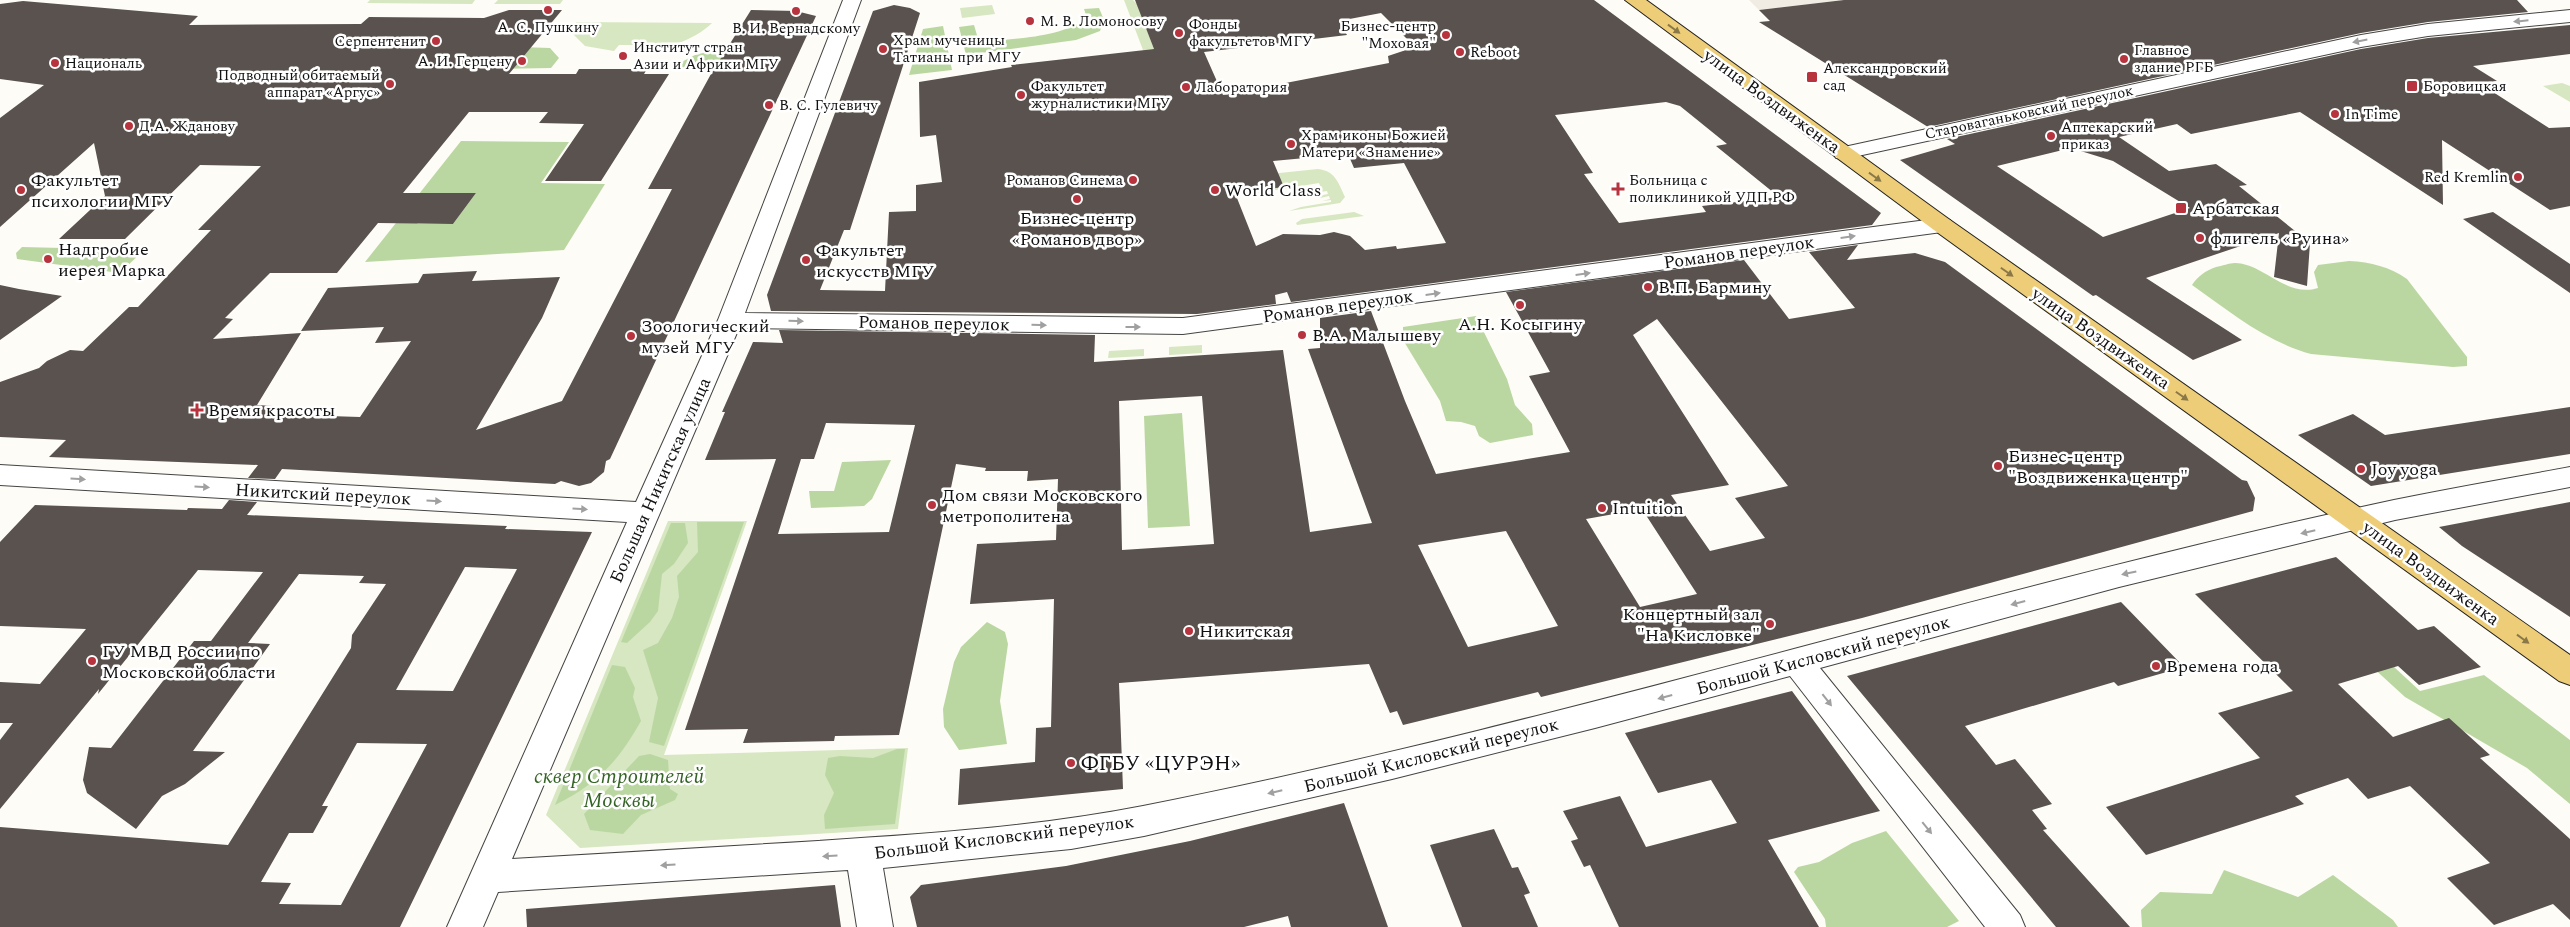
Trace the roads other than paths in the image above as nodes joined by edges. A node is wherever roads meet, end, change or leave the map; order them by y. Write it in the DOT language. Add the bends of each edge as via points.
graph roads {
  1 [pos="852,0"];
  2 [pos="1634,0"];
  3 [pos="2570,16"];
  4 [pos="1844,153"];
  5 [pos="1942,225"];
  6 [pos="730,320"];
  7 [pos="0,475"];
  8 [pos="2570,477"];
  9 [pos="646,513"];
  10 [pos="2355,519"];
  11 [pos="1797,662"];
  12 [pos="2570,672"];
  13 [pos="863,854"];
  14 [pos="487,877"];
  15 [pos="465,927"];
  16 [pos="875,927"];
  17 [pos="2007,927"];
  1 -- 6 [label="street, Большая Никитская улица"];
  2 -- 4 [label="main road, улица Воздвиженка, one-way"];
  3 -- 4 [label="street, Староваганьковский переулок, one-way" via="2428,30 2361,41"];
  4 -- 5 [label="main road, улица Воздвиженка, one-way"];
  6 -- 5 [label="street, Романов переулок, one-way" via="1129,327 1206,324"];
  5 -- 10 [label="main road, улица Воздвиженка, one-way"];
  6 -- 9 [label="street, Большая Никитская улица"];
  7 -- 9 [label="street, Никитский переулок, one-way"];
  8 -- 10 [label="street, Большой Кисловский переулок"];
  9 -- 14 [label="street, Большая Никитская улица"];
  10 -- 11 [label="street, Большой Кисловский переулок, one-way" via="2119,576"];
  10 -- 12 [label="main road, улица Воздвиженка, one-way"];
  11 -- 13 [label="street, Большой Кисловский переулок, one-way" via="1532,731 1178,814 1070,834"];
  11 -- 17 [label="street, one-way"];
  13 -- 14 [label="street, Большой Кисловский переулок, one-way"];
  13 -- 16 [label="street"];
  14 -- 15 [label="street, Большая Никитская улица"];
}
